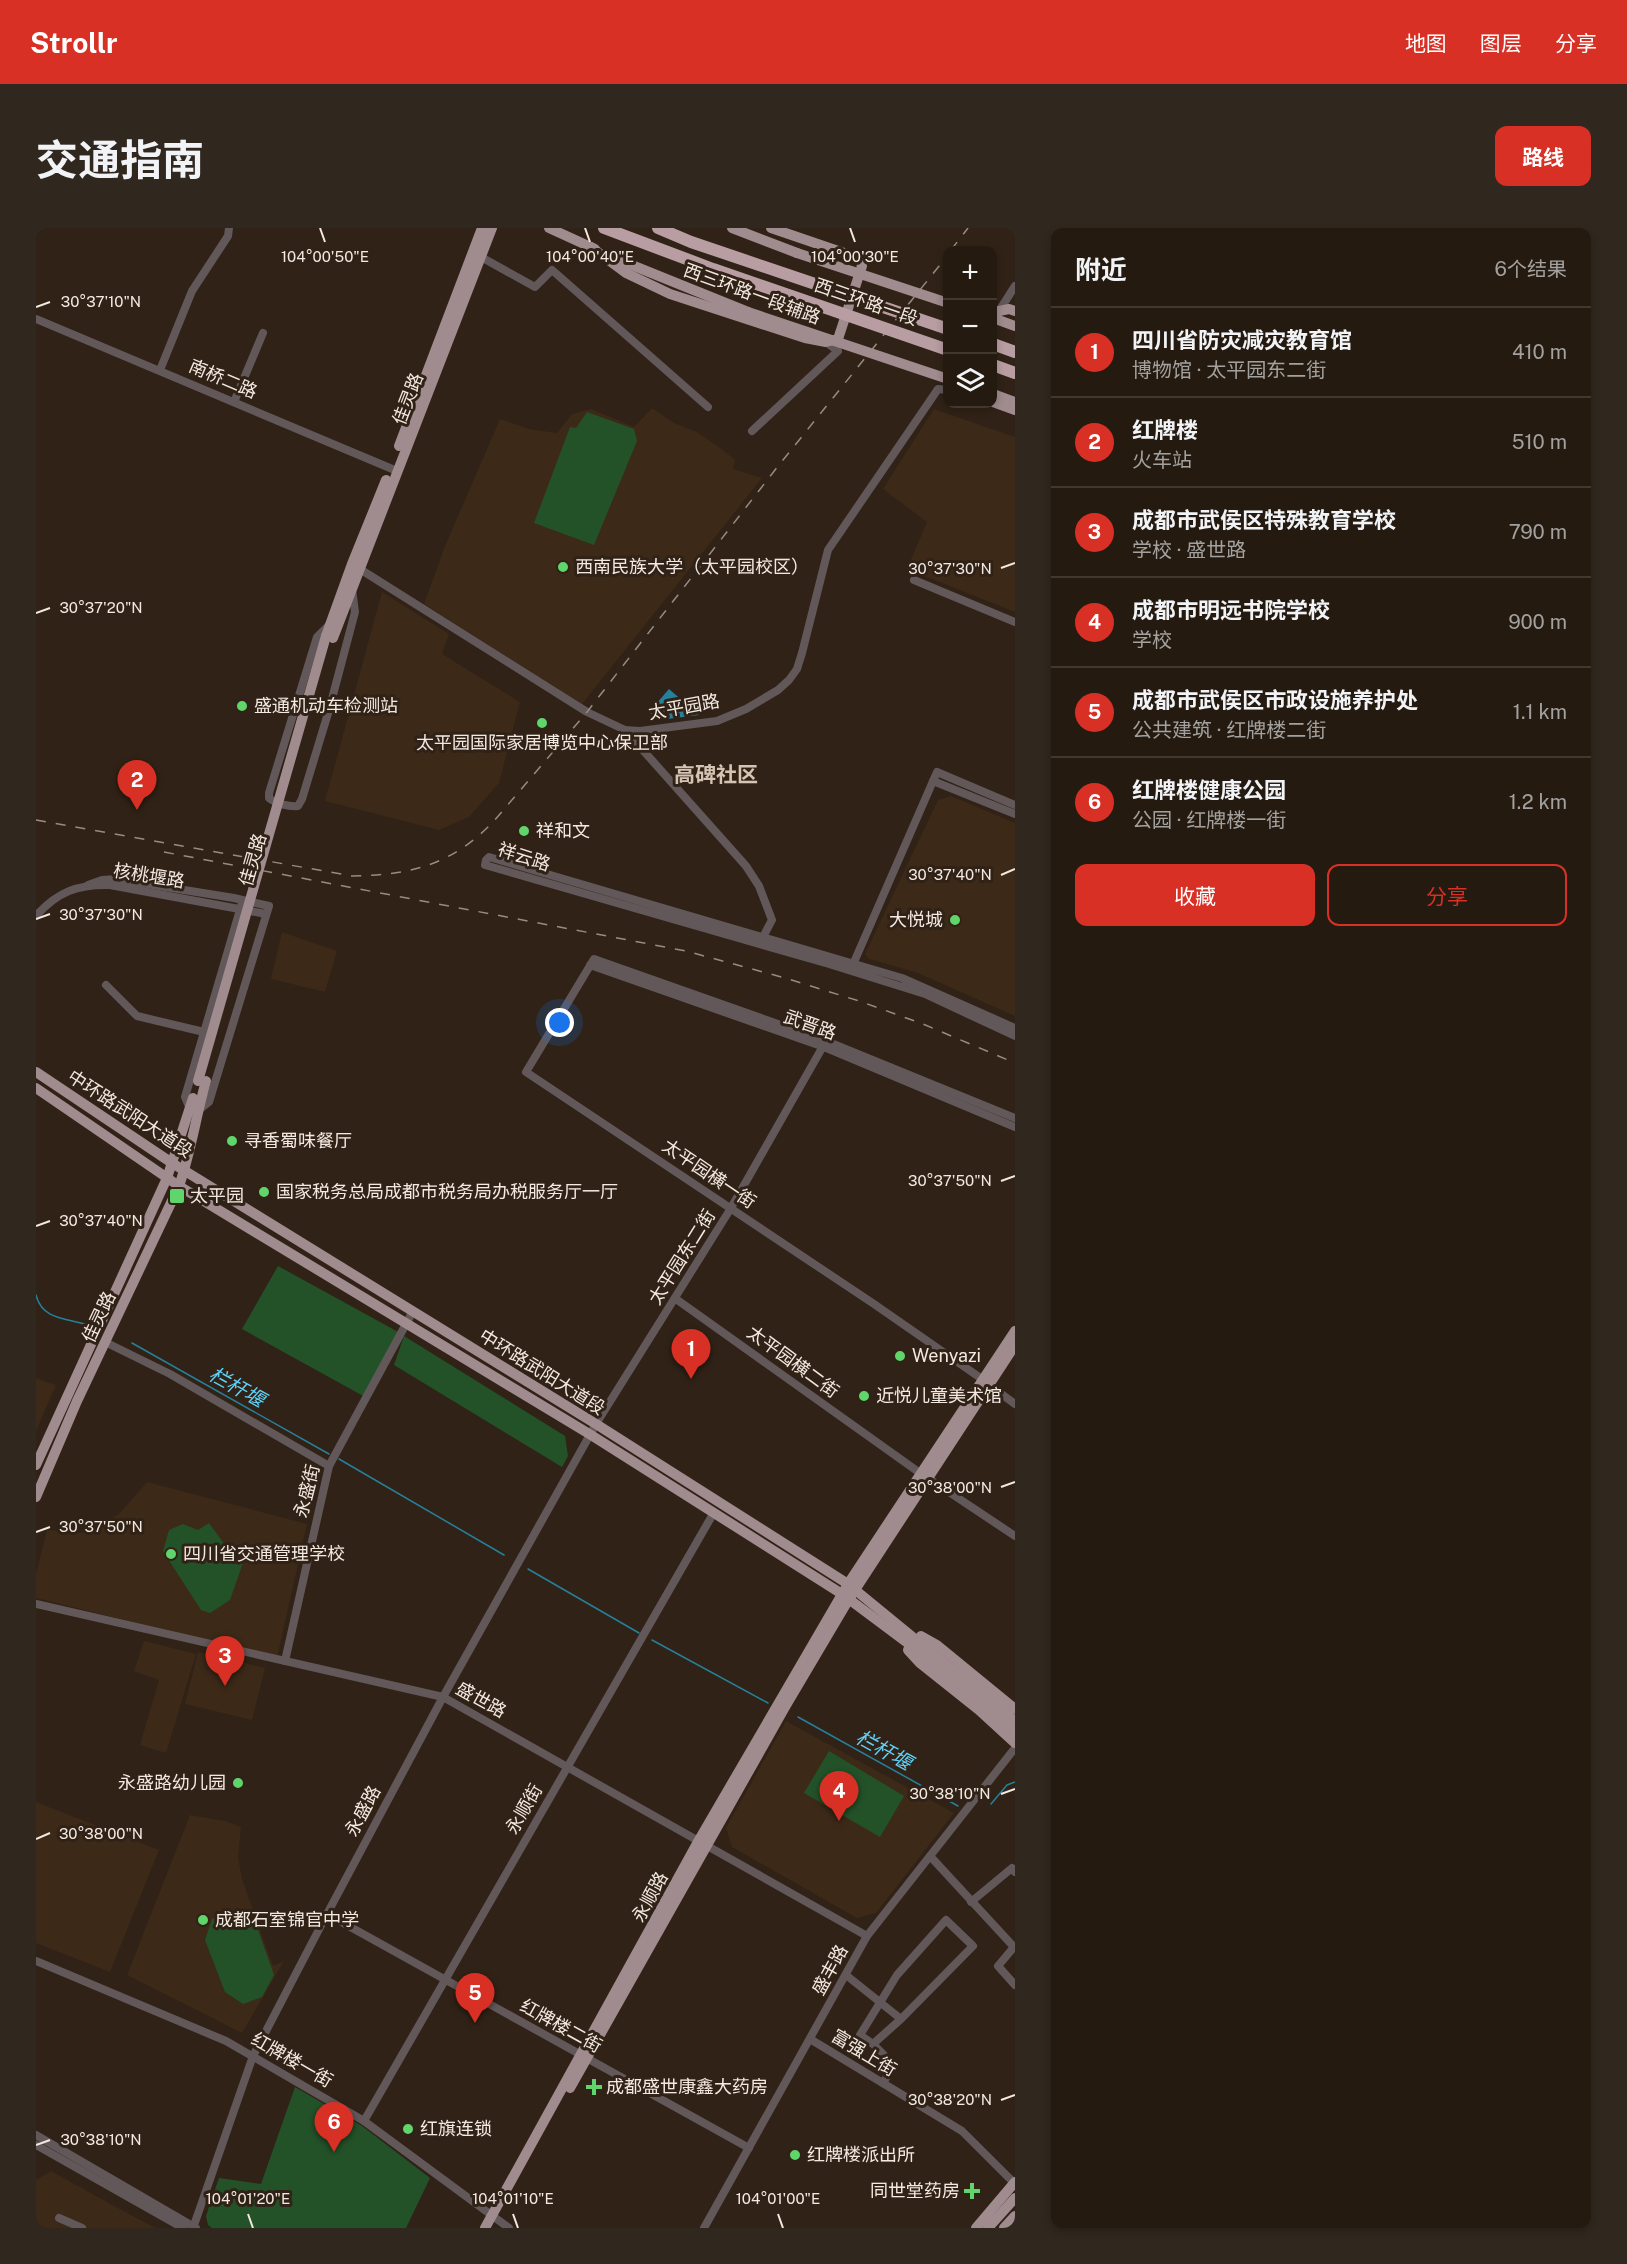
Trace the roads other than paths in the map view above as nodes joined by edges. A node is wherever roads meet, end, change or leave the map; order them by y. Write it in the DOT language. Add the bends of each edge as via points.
graph roads {
  1 [pos="229,228"];
  2 [pos="482,228"];
  3 [pos="492,228"];
  4 [pos="549,228"];
  5 [pos="604,228"];
  6 [pos="658,228"];
  7 [pos="732,228"];
  8 [pos="771,228"];
  9 [pos="591,247"];
  10 [pos="481,258"];
  11 [pos="1015,286"];
  12 [pos="943,301"];
  13 [pos="1015,311"];
  14 [pos="997,314"];
  15 [pos="997,316"];
  16 [pos="997,318"];
  17 [pos="36,319"];
  18 [pos="1015,326"];
  19 [pos="943,327"];
  20 [pos="263,333"];
  21 [pos="826,342"];
  22 [pos="997,345"];
  23 [pos="943,348"];
  24 [pos="1015,352"];
  25 [pos="997,366"];
  26 [pos="160,370"];
  27 [pos="1015,373"];
  28 [pos="943,377"];
  29 [pos="943,389"];
  30 [pos="997,395"];
  31 [pos="234,402"];
  32 [pos="1015,402"];
  33 [pos="997,403"];
  34 [pos="708,407"];
  35 [pos="1015,410"];
  36 [pos="752,431"];
  37 [pos="394,470"];
  38 [pos="355,566"];
  39 [pos="914,580"];
  40 [pos="352,586"];
  41 [pos="1015,622"];
  42 [pos="330,623"];
  43 [pos="329,637"];
  44 [pos="625,730"];
  45 [pos="933,781"];
  46 [pos="1015,805"];
  47 [pos="1015,814"];
  48 [pos="242,904"];
  49 [pos="36,916"];
  50 [pos="763,937"];
  51 [pos="592,962"];
  52 [pos="852,967"];
  53 [pos="106,985"];
  54 [pos="1015,1028"];
  55 [pos="204,1032"];
  56 [pos="1015,1036"];
  57 [pos="825,1044"];
  58 [pos="36,1072"];
  59 [pos="36,1088"];
  60 [pos="194,1110"];
  61 [pos="1015,1118"];
  62 [pos="1015,1126"];
  63 [pos="172,1163"];
  64 [pos="185,1170"];
  65 [pos="167,1178"];
  66 [pos="179,1186"];
  67 [pos="731,1208"];
  68 [pos="676,1299"];
  69 [pos="413,1311"];
  70 [pos="407,1324"];
  71 [pos="1015,1331"];
  72 [pos="105,1342"];
  73 [pos="1015,1345"];
  74 [pos="985,1382"];
  75 [pos="1015,1404"];
  76 [pos="596,1424"];
  77 [pos="591,1435"];
  78 [pos="36,1465"];
  79 [pos="329,1466"];
  80 [pos="924,1476"];
  81 [pos="36,1497"];
  82 [pos="713,1514"];
  83 [pos="1015,1536"];
  84 [pos="848,1592"];
  85 [pos="36,1604"];
  86 [pos="896,1629"];
  87 [pos="928,1654"];
  88 [pos="285,1661"];
  89 [pos="443,1697"];
  90 [pos="1015,1709"];
  91 [pos="1015,1721"];
  92 [pos="1015,1732"];
  93 [pos="1015,1743"];
  94 [pos="1015,1748"];
  95 [pos="568,1767"];
  96 [pos="703,1843"];
  97 [pos="930,1856"];
  98 [pos="1015,1872"];
  99 [pos="971,1902"];
  100 [pos="327,1914"];
  101 [pos="867,1936"];
  102 [pos="1014,1947"];
  103 [pos="36,1961"];
  104 [pos="846,1975"];
  105 [pos="445,1980"];
  106 [pos="1015,1985"];
  107 [pos="882,2003"];
  108 [pos="902,2019"];
  109 [pos="810,2039"];
  110 [pos="873,2044"];
  111 [pos="253,2056"];
  112 [pos="584,2057"];
  113 [pos="883,2084"];
  114 [pos="364,2121"];
  115 [pos="36,2135"];
  116 [pos="36,2145"];
  117 [pos="749,2148"];
  118 [pos="1015,2182"];
  119 [pos="1015,2198"];
  120 [pos="1015,2216"];
  121 [pos="59,2218"];
  122 [pos="494,2221"];
  123 [pos="1015,2223"];
  124 [pos="194,2227"];
  125 [pos="82,2228"];
  126 [pos="183,2228"];
  127 [pos="485,2228"];
  128 [pos="509,2228"];
  129 [pos="704,2228"];
  130 [pos="976,2228"];
  131 [pos="987,2228"];
  132 [pos="1004,2228"];
  133 [pos="1010,2228"];
  1 -- 26 [label="street" via="228,236 192,291"];
  2 -- 37 [label="main road, 佳灵路"];
  3 -- 10 [label="main road, 佳灵路"];
  4 -- 9 [label="main road, 西三环路一段辅路"];
  5 -- 23 [label="highway, 西三环路一段, bridge"];
  6 -- 19 [label="highway, 西三环路一段, bridge"];
  7 -- 12 [label="main road, bridge"];
  8 -- 21 [label="main road" via="860,260 862,266 838,339"];
  9 -- 21 [label="main road" via="626,273 670,294 805,339"];
  9 -- 28 [label="main road, 西三环路一段辅路, bridge" via="748,312"];
  10 -- 34 [label="street" via="535,286 552,270"];
  10 -- 37 [label="main road, 佳灵路"];
  11 -- 14 [label="street"];
  13 -- 15 [label="main road" via="1009,309"];
  16 -- 18 [label="main road, bridge"];
  17 -- 26 [label="street, 南桥二路"];
  20 -- 31 [label="street"];
  21 -- 36 [label="street" via="838,351"];
  22 -- 24 [label="highway"];
  25 -- 27 [label="highway"];
  26 -- 31 [label="street, 南桥二路"];
  29 -- 44 [label="street, 太平园路" via="938,388 828,550 797,669 789,680 746,709 717,721"];
  30 -- 32 [label="main road"];
  31 -- 37 [label="street, 南桥二路"];
  33 -- 35 [label="main road"];
  37 -- 38 [label="main road, 佳灵路"];
  38 -- 40 [label="main road, 佳灵路"];
  38 -- 42 [label="main road, 佳灵路"];
  38 -- 44 [label="street, 太平园路" via="587,712"];
  39 -- 41 [label="street"];
  40 -- 42 [label="street" via="355,612 329,710 302,800 293,807 273,801 269,793 317,637"];
  40 -- 43 [label="main road, 佳灵路"];
  42 -- 43 [label="main road, 佳灵路"];
  43 -- 60 [label="main road, 佳灵路, bridge"];
  44 -- 50 [label="street" via="746,866 759,886 772,920"];
  45 -- 46 [label="street" via="937,772"];
  45 -- 47 [label="street"];
  45 -- 52 [label="street"];
  48 -- 49 [label="street, 核桃堰路" via="88,885 60,895"];
  48 -- 55 [label="street"];
  48 -- 60 [label="street, 核桃堰路" via="269,906 209,1102"];
  50 -- 52 [label="street, 祥云路"];
  50 -- 52 [label="street, 祥云路" via="489,857 486,860 485,865"];
  51 -- 57 [label="street, 武晋路"];
  51 -- 67 [label="street, 太平园横一街" via="526,1072"];
  52 -- 54 [label="street, 祥云路" via="902,978"];
  52 -- 56 [label="street, 祥云路" via="925,994"];
  53 -- 55 [label="street" via="137,1016"];
  55 -- 60 [label="street" via="185,1097"];
  57 -- 61 [label="street, 武晋路"];
  57 -- 62 [label="street, 武晋路"];
  57 -- 67 [label="street, 太平园东二街"];
  58 -- 63 [label="main road, 中环路武阳大道段"];
  59 -- 65 [label="main road, 中环路武阳大道段"];
  60 -- 63 [label="main road, 佳灵路"];
  60 -- 64 [label="main road, 佳灵路"];
  63 -- 64 [label="main road, 中环路武阳大道段"];
  63 -- 65 [label="main road, 佳灵路"];
  64 -- 66 [label="main road, 佳灵路"];
  64 -- 69 [label="main road, 中环路武阳大道段"];
  65 -- 66 [label="main road, 中环路武阳大道段"];
  65 -- 78 [label="main road, 佳灵路"];
  66 -- 70 [label="main road, 中环路武阳大道段"];
  66 -- 72 [label="main road, 佳灵路"];
  67 -- 68 [label="street, 太平园东二街"];
  67 -- 74 [label="street, 太平园横一街"];
  68 -- 76 [label="street, 太平园东二街"];
  68 -- 80 [label="street, 太平园横二街"];
  69 -- 70 [label="street, 永盛街"];
  69 -- 76 [label="main road, 中环路武阳大道段"];
  70 -- 77 [label="main road, 中环路武阳大道段"];
  70 -- 79 [label="street, 永盛街"];
  71 -- 74 [label="main road"];
  72 -- 79 [label="street" via="170,1374"];
  72 -- 81 [label="main road, 佳灵路"];
  73 -- 74 [label="main road"];
  74 -- 75 [label="street, 太平园横一街"];
  74 -- 80 [label="main road, 永顺路"];
  76 -- 77 [label="street, 永盛路"];
  76 -- 84 [label="main road, 中环路武阳大道段"];
  77 -- 82 [label="main road, 中环路武阳大道段"];
  77 -- 89 [label="street, 永盛路"];
  79 -- 88 [label="street, 永盛街"];
  80 -- 83 [label="street, 太平园横二街"];
  80 -- 84 [label="main road, 永顺路"];
  82 -- 84 [label="main road, 中环路武阳大道段"];
  82 -- 95 [label="street, 永顺街"];
  84 -- 86 [label="main road, 中环路武阳大道段"];
  84 -- 96 [label="main road, 永顺路"];
  85 -- 88 [label="street, 盛世路"];
  86 -- 87 [label="main road, 中环路武阳大道段"];
  86 -- 90 [label="main road" via="937,1645"];
  86 -- 93 [label="main road" via="920,1662"];
  87 -- 91 [label="main road, 中环路武阳大道段"];
  87 -- 92 [label="main road, 中环路武阳大道段"];
  88 -- 89 [label="street, 盛世路"];
  89 -- 95 [label="street, 盛世路"];
  89 -- 100 [label="street, 永盛路"];
  94 -- 97 [label="street, 盛丰路"];
  95 -- 96 [label="street, 盛世路"];
  95 -- 105 [label="street, 永顺街"];
  96 -- 101 [label="street, 盛世路"];
  96 -- 112 [label="main road, 永顺路"];
  97 -- 99 [label="street"];
  97 -- 101 [label="street, 盛丰路"];
  98 -- 99 [label="street" via="1012,1868"];
  99 -- 102 [label="street"];
  100 -- 105 [label="street, 红牌楼二街"];
  100 -- 111 [label="street, 永盛路"];
  101 -- 104 [label="street, 盛丰路"];
  102 -- 106 [label="street" via="998,1965"];
  103 -- 111 [label="street, 红牌楼一街"];
  104 -- 107 [label="street"];
  104 -- 109 [label="street, 盛丰路"];
  105 -- 112 [label="street, 红牌楼二街"];
  105 -- 114 [label="street, 永顺街"];
  107 -- 108 [label="street"];
  107 -- 108 [label="street" via="897,1975 946,1920 974,1946"];
  107 -- 110 [label="street" via="860,2036"];
  108 -- 110 [label="street"];
  109 -- 113 [label="street, 富强上街"];
  109 -- 117 [label="street, 盛丰路"];
  110 -- 113 [label="street" via="894,2066"];
  111 -- 114 [label="street, 红牌楼一街"];
  111 -- 124 [label="street, 永盛路"];
  112 -- 117 [label="street, 红牌楼二街"];
  112 -- 122 [label="main road, 永顺路"];
  113 -- 118 [label="street, 富强上街" via="962,2131"];
  114 -- 122 [label="street, 红牌楼一街"];
  115 -- 124 [label="street"];
  116 -- 126 [label="street"];
  117 -- 129 [label="street, 盛丰路"];
  118 -- 130 [label="main road"];
  119 -- 131 [label="main road"];
  120 -- 132 [label="main road"];
  121 -- 125 [label="street"];
  122 -- 127 [label="main road, 永顺路"];
  122 -- 128 [label="street, 红牌楼一街"];
  123 -- 133 [label="main road"];
}
